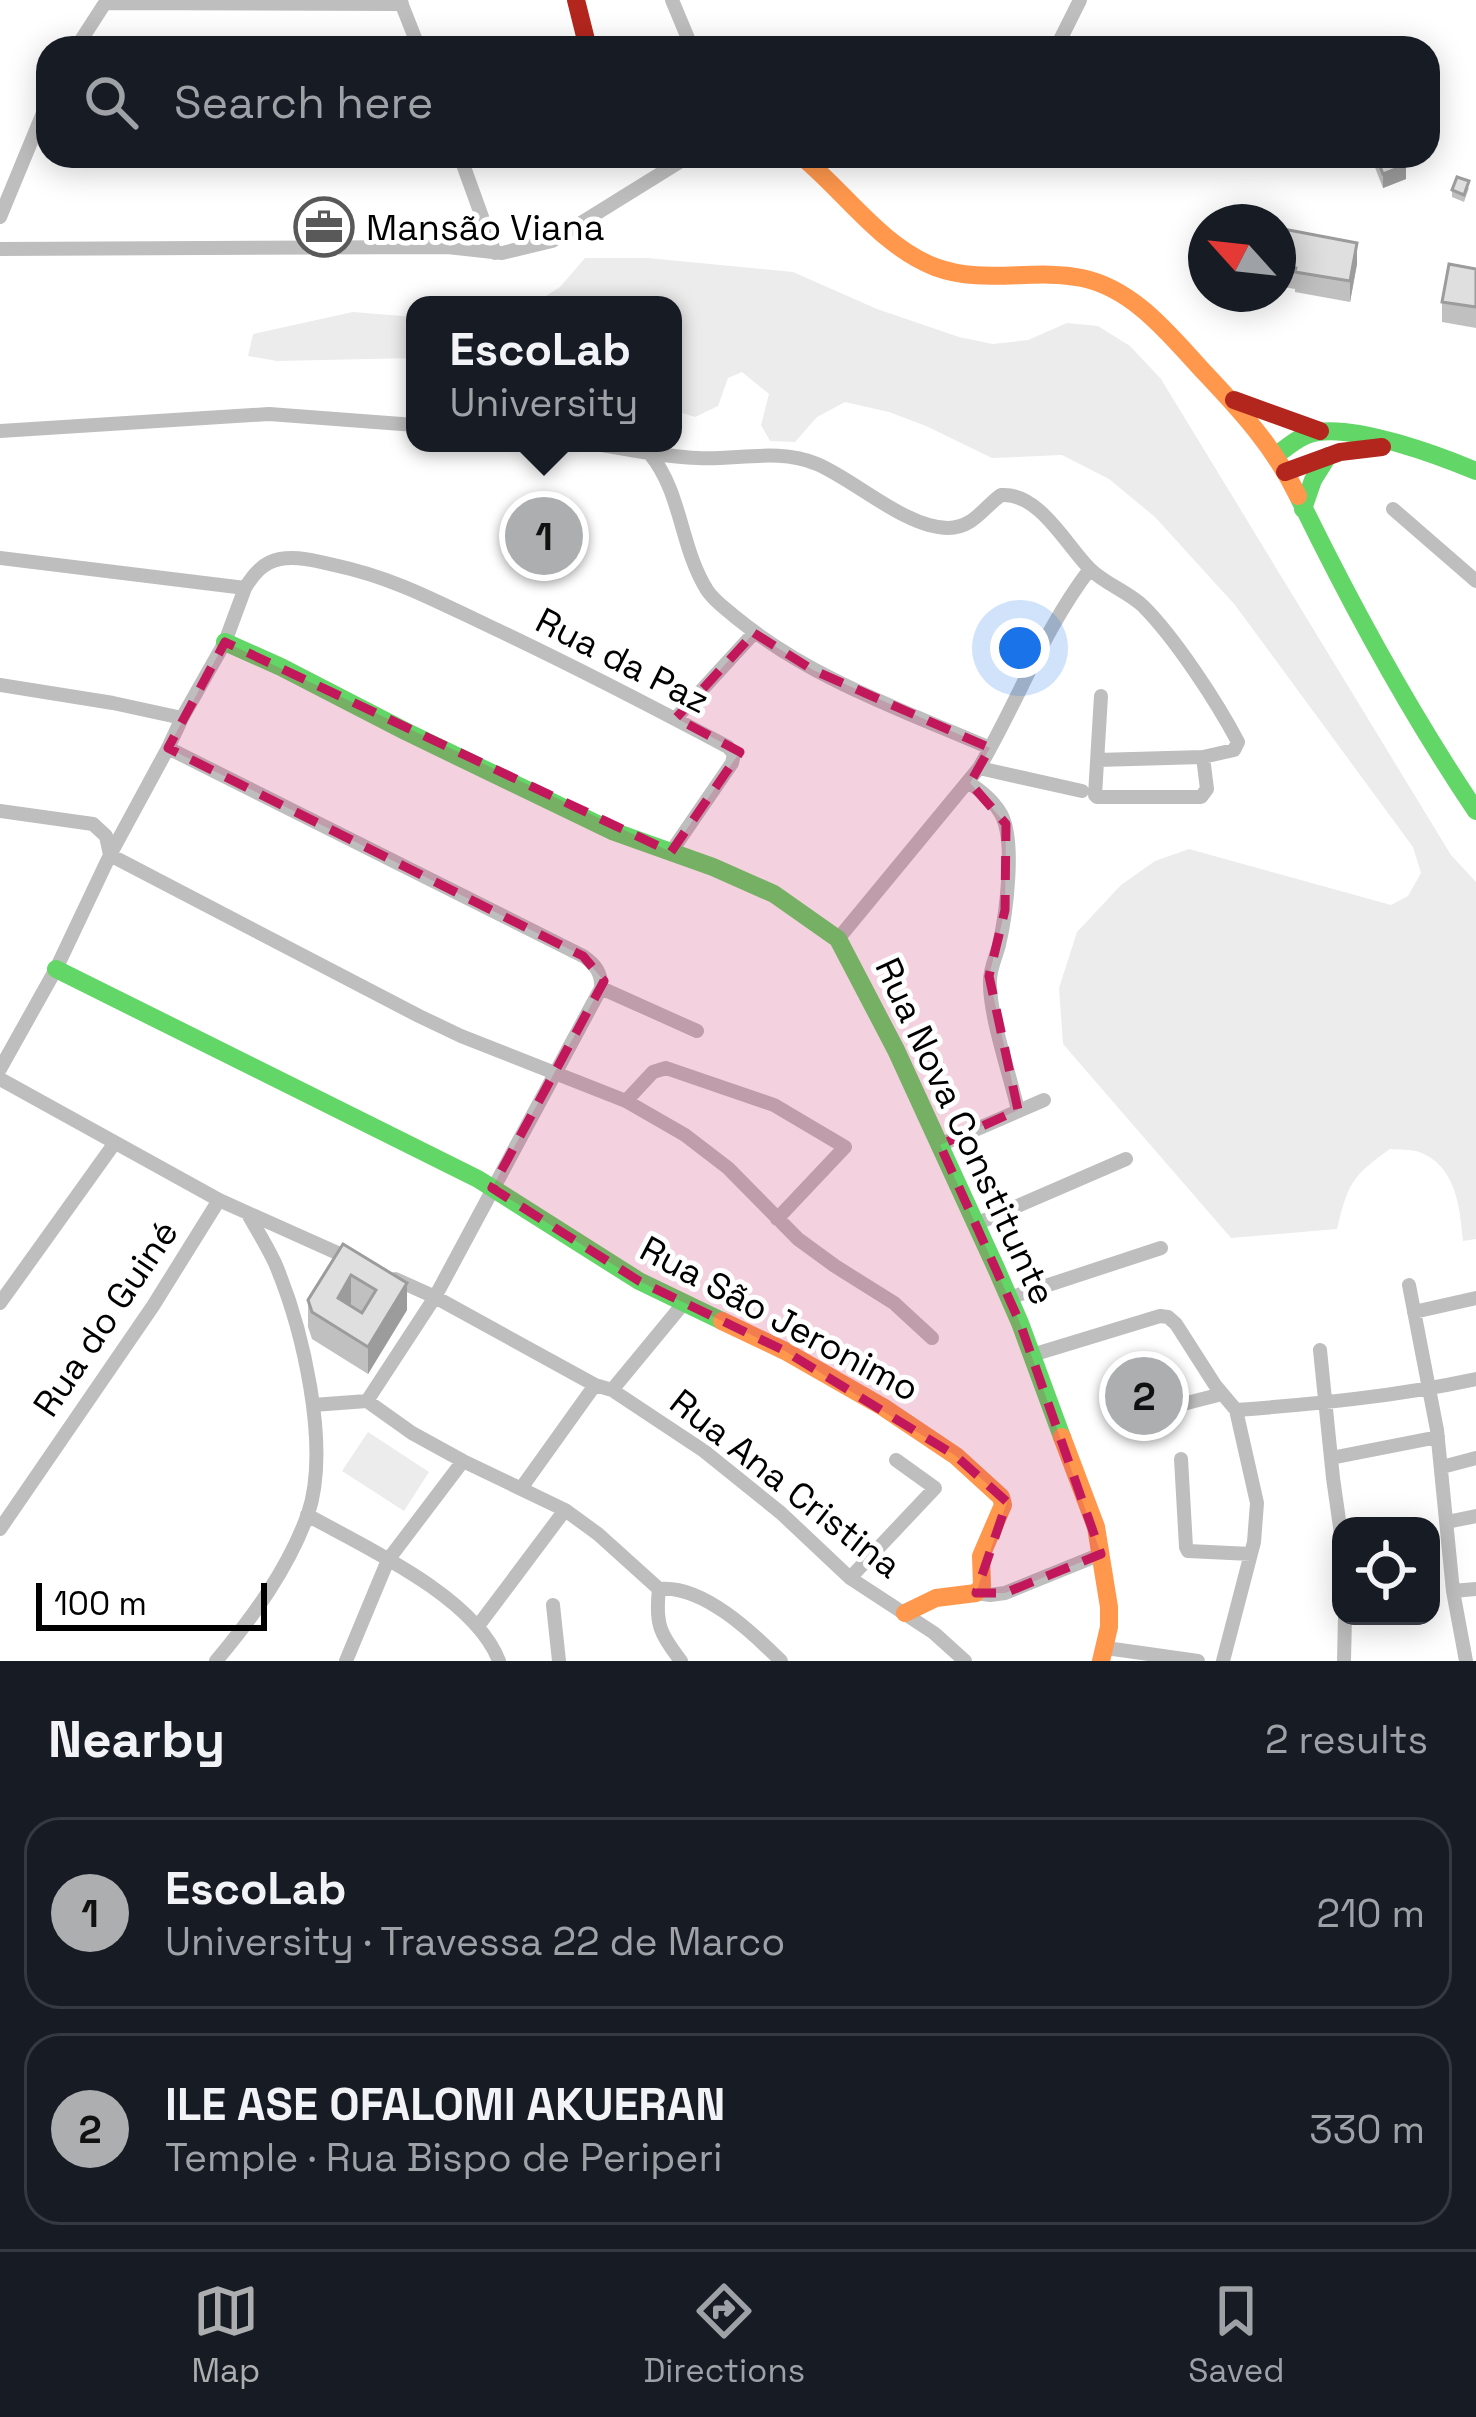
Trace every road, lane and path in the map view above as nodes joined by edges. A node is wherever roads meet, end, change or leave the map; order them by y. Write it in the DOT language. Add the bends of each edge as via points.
graph roads {
  1 [pos="576,0"];
  2 [pos="672,0"];
  3 [pos="1080,0"];
  4 [pos="105,1"];
  5 [pos="401,2"];
  6 [pos="83,36"];
  7 [pos="414,36"];
  8 [pos="585,36"];
  9 [pos="687,36"];
  10 [pos="1062,36"];
  11 [pos="36,142"];
  12 [pos="464,168"];
  13 [pos="670,168"];
  14 [pos="818,168"];
  15 [pos="0,217"];
  16 [pos="0,249"];
  17 [pos="495,253"];
  18 [pos="1228,398"];
  19 [pos="406,424"];
  20 [pos="0,431"];
  21 [pos="1320,431"];
  22 [pos="1399,447"];
  23 [pos="639,452"];
  24 [pos="650,454"];
  25 [pos="1328,456"];
  26 [pos="1281,463"];
  27 [pos="1476,471"];
  28 [pos="1303,509"];
  29 [pos="1393,509"];
  30 [pos="0,558"];
  31 [pos="1090,569"];
  32 [pos="1476,581"];
  33 [pos="245,588"];
  34 [pos="754,633"];
  35 [pos="225,642"];
  36 [pos="0,685"];
  37 [pos="1101,696"];
  38 [pos="182,718"];
  39 [pos="676,718"];
  40 [pos="168,748"];
  41 [pos="990,748"];
  42 [pos="1203,757"];
  43 [pos="1097,760"];
  44 [pos="979,768"];
  45 [pos="968,782"];
  46 [pos="1088,793"];
  47 [pos="0,811"];
  48 [pos="1476,811"];
  49 [pos="671,852"];
  50 [pos="110,854"];
  51 [pos="838,939"];
  52 [pos="56,969"];
  53 [pos="601,988"];
  54 [pos="698,1031"];
  55 [pos="0,1069"];
  56 [pos="555,1074"];
  57 [pos="0,1079"];
  58 [pos="1044,1100"];
  59 [pos="626,1101"];
  60 [pos="1018,1110"];
  61 [pos="114,1144"];
  62 [pos="940,1145"];
  63 [pos="1126,1159"];
  64 [pos="491,1187"];
  65 [pos="219,1200"];
  66 [pos="248,1213"];
  67 [pos="777,1219"];
  68 [pos="976,1224"];
  69 [pos="1161,1248"];
  70 [pos="1408,1285"];
  71 [pos="435,1297"];
  72 [pos="1009,1298"];
  73 [pos="1476,1298"];
  74 [pos="0,1303"];
  75 [pos="683,1304"];
  76 [pos="1414,1312"];
  77 [pos="932,1338"];
  78 [pos="1320,1350"];
  79 [pos="1032,1355"];
  80 [pos="1476,1378"];
  81 [pos="595,1385"];
  82 [pos="1430,1389"];
  83 [pos="612,1390"];
  84 [pos="1222,1394"];
  85 [pos="367,1401"];
  86 [pos="1326,1403"];
  87 [pos="313,1405"];
  88 [pos="1236,1410"];
  89 [pos="1136,1416"];
  90 [pos="1438,1437"];
  91 [pos="1476,1458"];
  92 [pos="1181,1459"];
  93 [pos="1330,1459"];
  94 [pos="896,1460"];
  95 [pos="463,1461"];
  96 [pos="1442,1466"];
  97 [pos="522,1487"];
  98 [pos="565,1510"];
  99 [pos="307,1515"];
  100 [pos="1476,1516"];
  101 [pos="1339,1517"];
  102 [pos="1447,1522"];
  103 [pos="0,1528"];
  104 [pos="1101,1554"];
  105 [pos="1251,1554"];
  106 [pos="388,1560"];
  107 [pos="850,1578"];
  108 [pos="659,1589"];
  109 [pos="1476,1589"];
  110 [pos="1453,1591"];
  111 [pos="976,1593"];
  112 [pos="553,1606"];
  113 [pos="905,1613"];
  114 [pos="1345,1625"];
  115 [pos="478,1626"];
  116 [pos="1104,1654"];
  117 [pos="496,1659"];
  118 [pos="216,1661"];
  119 [pos="346,1661"];
  120 [pos="559,1661"];
  121 [pos="680,1661"];
  122 [pos="781,1661"];
  123 [pos="965,1661"];
  124 [pos="1198,1661"];
  125 [pos="1223,1661"];
  126 [pos="1344,1661"];
  127 [pos="1466,1661"];
  1 -- 8 [label="street"];
  2 -- 9 [label="street"];
  3 -- 10 [label="street"];
  4 -- 5 [label="street"];
  4 -- 6 [label="street"];
  5 -- 7 [label="street"];
  11 -- 15 [label="street"];
  12 -- 17 [label="street"];
  13 -- 17 [label="street" via="552,241"];
  14 -- 18 [label="street" via="896,244 934,266 985,277 1067,274 1113,288 1152,316"];
  16 -- 17 [label="street"];
  18 -- 21 [label="street"];
  18 -- 26 [label="street"];
  19 -- 20 [label="street" via="269,414"];
  21 -- 22 [label="street"];
  21 -- 26 [label="street" via="1303,437"];
  22 -- 25 [label="street"];
  22 -- 27 [label="street"];
  23 -- 24 [label="street"];
  24 -- 31 [label="street" via="811,461 933,527 962,526 1001,495 1016,495"];
  24 -- 34 [label="street" via="674,494 708,591"];
  25 -- 26 [label="street"];
  25 -- 28 [label="street"];
  26 -- 28 [label="street"];
  28 -- 48 [label="street" via="1373,645"];
  29 -- 32 [label="street"];
  30 -- 33 [label="street"];
  31 -- 41 [label="street" via="1053,622"];
  31 -- 42 [label="street" via="1148,612 1225,716 1234,750"];
  33 -- 35 [label="street"];
  33 -- 39 [label="street, Rua da Paz" via="282,559 377,575"];
  34 -- 39 [label="street"];
  34 -- 41 [label="street" via="813,670"];
  35 -- 38 [label="street"];
  35 -- 49 [label="street, Rua Nova Constitunte" via="597,824"];
  36 -- 38 [label="street"];
  37 -- 43 [label="street"];
  38 -- 40 [label="street"];
  39 -- 49 [label="street, Rua da Paz" via="734,758"];
  40 -- 50 [label="street"];
  40 -- 53 [label="street" via="583,956"];
  41 -- 44 [label="street"];
  42 -- 43 [label="street"];
  42 -- 46 [label="street" via="1202,797"];
  43 -- 46 [label="street"];
  44 -- 45 [label="street"];
  44 -- 46 [label="street"];
  45 -- 51 [label="street"];
  45 -- 60 [label="street" via="1006,824 1005,910 989,976"];
  47 -- 50 [label="street" via="93,824"];
  49 -- 51 [label="street, Rua Nova Constitunte" via="774,894"];
  50 -- 52 [label="street"];
  50 -- 56 [label="street" via="419,1016"];
  51 -- 62 [label="street, Rua Nova Constitunte"];
  52 -- 55 [label="street"];
  52 -- 64 [label="street, Rua São Jeronimo"];
  53 -- 54 [label="street"];
  53 -- 56 [label="street"];
  56 -- 59 [label="street"];
  56 -- 64 [label="street"];
  57 -- 61 [label="street, Rua Ana Cristina"];
  58 -- 60 [label="street"];
  59 -- 67 [label="street" via="699,1144"];
  59 -- 67 [label="street" via="666,1068 774,1105 845,1147"];
  60 -- 62 [label="street"];
  61 -- 65 [label="street, Rua Ana Cristina"];
  61 -- 74 [label="street"];
  62 -- 68 [label="street, Rua Nova Constitunte"];
  63 -- 68 [label="street"];
  64 -- 71 [label="street"];
  64 -- 75 [label="street, Rua São Jeronimo"];
  65 -- 66 [label="street, Rua Ana Cristina"];
  65 -- 103 [label="street, Rua do Guiné"];
  66 -- 71 [label="street, Rua Ana Cristina"];
  66 -- 87 [label="street" via="288,1298"];
  67 -- 77 [label="street"];
  68 -- 72 [label="street, Rua Nova Constitunte"];
  69 -- 72 [label="street"];
  70 -- 76 [label="street"];
  71 -- 81 [label="street, Rua Ana Cristina"];
  71 -- 85 [label="street"];
  72 -- 79 [label="street, Rua Nova Constitunte"];
  73 -- 76 [label="street"];
  75 -- 83 [label="street"];
  75 -- 111 [label="street, Rua São Jeronimo" via="883,1407 1001,1497"];
  76 -- 82 [label="street"];
  78 -- 86 [label="street"];
  79 -- 84 [label="street" via="1168,1317"];
  79 -- 104 [label="street, Rua Nova Constitunte"];
  80 -- 82 [label="street"];
  81 -- 83 [label="street, Rua Ana Cristina"];
  81 -- 97 [label="street"];
  82 -- 86 [label="street"];
  82 -- 90 [label="street"];
  83 -- 107 [label="street, Rua Ana Cristina" via="704,1451"];
  84 -- 88 [label="street"];
  84 -- 89 [label="street"];
  85 -- 87 [label="street"];
  85 -- 95 [label="street"];
  86 -- 88 [label="street"];
  86 -- 93 [label="street"];
  87 -- 99 [label="street"];
  88 -- 105 [label="street" via="1257,1503"];
  90 -- 93 [label="street"];
  90 -- 96 [label="street"];
  91 -- 96 [label="street"];
  92 -- 105 [label="street" via="1188,1551"];
  93 -- 101 [label="street"];
  94 -- 107 [label="street" via="935,1488"];
  95 -- 97 [label="street"];
  95 -- 106 [label="street"];
  96 -- 102 [label="street"];
  97 -- 98 [label="street"];
  98 -- 108 [label="street"];
  98 -- 115 [label="street"];
  99 -- 106 [label="street"];
  99 -- 118 [label="street" via="259,1609"];
  100 -- 102 [label="street"];
  102 -- 110 [label="street"];
  104 -- 111 [label="street" via="1005,1593"];
  104 -- 116 [label="street, Rua Nova Constitunte" via="1109,1607"];
  105 -- 125 [label="street"];
  106 -- 115 [label="street"];
  106 -- 119 [label="street"];
  107 -- 113 [label="street, Rua Ana Cristina"];
  108 -- 121 [label="street" via="661,1635"];
  108 -- 122 [label="street" via="726,1612"];
  109 -- 110 [label="street"];
  110 -- 127 [label="street"];
  111 -- 113 [label="street" via="936,1598"];
  112 -- 120 [label="street"];
  113 -- 123 [label="street, Rua Ana Cristina"];
  114 -- 126 [label="street"];
  115 -- 117 [label="street"];
  116 -- 124 [label="street"];
}
